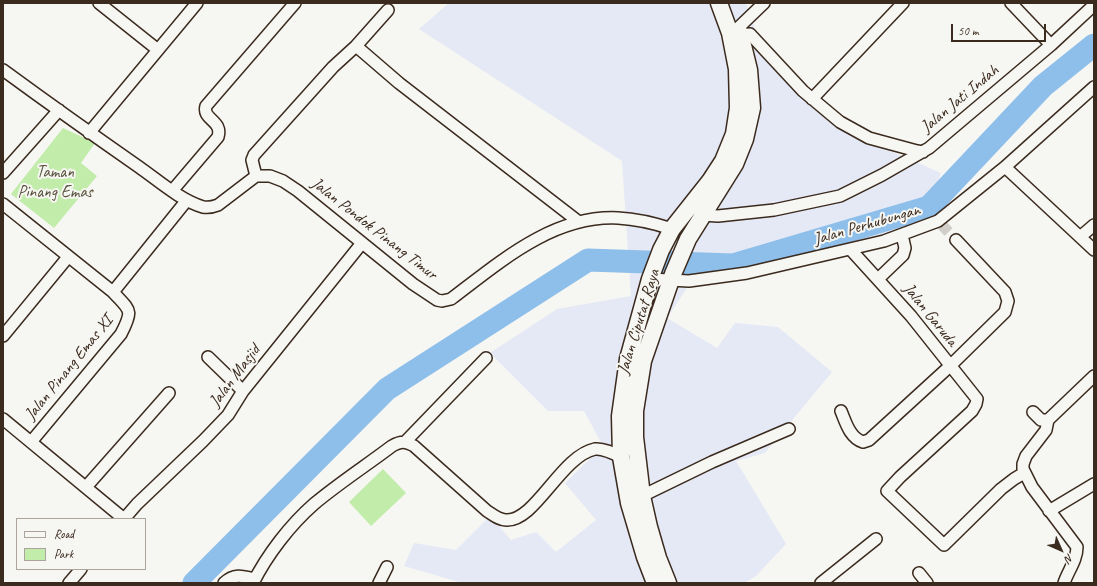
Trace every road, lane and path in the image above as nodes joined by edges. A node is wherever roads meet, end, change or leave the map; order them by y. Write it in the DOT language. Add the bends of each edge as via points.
graph roads {
  1 [pos="99,3"];
  2 [pos="197,3"];
  3 [pos="295,3"];
  4 [pos="719,3"];
  5 [pos="730,3"];
  6 [pos="764,3"];
  7 [pos="1011,3"];
  8 [pos="899,4"];
  9 [pos="1094,5"];
  10 [pos="388,10"];
  11 [pos="739,32"];
  12 [pos="356,46"];
  13 [pos="1051,46"];
  14 [pos="158,50"];
  15 [pos="3,70"];
  16 [pos="1094,87"];
  17 [pos="812,99"];
  18 [pos="59,110"];
  19 [pos="89,133"];
  20 [pos="923,152"];
  21 [pos="1005,168"];
  22 [pos="3,172"];
  23 [pos="256,176"];
  24 [pos="172,191"];
  25 [pos="187,200"];
  26 [pos="3,204"];
  27 [pos="703,216"];
  28 [pos="579,222"];
  29 [pos="1094,225"];
  30 [pos="672,229"];
  31 [pos="902,235"];
  32 [pos="1080,237"];
  33 [pos="956,240"];
  34 [pos="362,243"];
  35 [pos="662,248"];
  36 [pos="851,250"];
  37 [pos="1094,250"];
  38 [pos="68,257"];
  39 [pos="674,272"];
  40 [pos="651,277"];
  41 [pos="878,279"];
  42 [pos="113,292"];
  43 [pos="3,336"];
  44 [pos="208,357"];
  45 [pos="486,358"];
  46 [pos="950,366"];
  47 [pos="1094,376"];
  48 [pos="243,391"];
  49 [pos="169,393"];
  50 [pos="841,411"];
  51 [pos="1033,412"];
  52 [pos="3,418"];
  53 [pos="1048,420"];
  54 [pos="789,429"];
  55 [pos="406,441"];
  56 [pos="31,442"];
  57 [pos="621,457"];
  58 [pos="1024,473"];
  59 [pos="1094,484"];
  60 [pos="86,487"];
  61 [pos="642,496"];
  62 [pos="1049,510"];
  63 [pos="123,518"];
  64 [pos="125,518"];
  65 [pos="876,539"];
  66 [pos="387,567"];
  67 [pos="80,570"];
  68 [pos="919,573"];
  69 [pos="254,581"];
  70 [pos="69,583"];
  71 [pos="224,583"];
  72 [pos="379,583"];
  73 [pos="655,583"];
  74 [pos="668,583"];
  75 [pos="821,583"];
  76 [pos="927,583"];
  77 [pos="1064,583"];
  1 -- 14 [label="street"];
  2 -- 14 [label="street"];
  3 -- 24 [label="street" via="206,106 206,114 220,131 218,137"];
  4 -- 30 [label="main road, Jalan Ciputat Raya" via="730,33 736,69 738,108 734,134 723,161 710,181"];
  5 -- 11 [label="main road, Jalan Ciputat Raya"];
  6 -- 11 [label="street"];
  7 -- 13 [label="street"];
  8 -- 17 [label="street"];
  9 -- 13 [label="street, Jalan Jati Indah"];
  10 -- 12 [label="street"];
  11 -- 17 [label="street, Jalan Jati Indah" via="750,34"];
  11 -- 27 [label="main road, Jalan Ciputat Raya" via="749,70 752,108 745,140 735,164"];
  12 -- 23 [label="street" via="333,67 254,155 252,160"];
  12 -- 28 [label="street" via="399,83"];
  13 -- 20 [label="street, Jalan Jati Indah"];
  14 -- 19 [label="street"];
  15 -- 18 [label="street"];
  16 -- 21 [label="street, Jalan Perhubungan"];
  17 -- 20 [label="street, Jalan Jati Indah" via="840,122 869,138"];
  18 -- 19 [label="street"];
  18 -- 22 [label="street"];
  19 -- 24 [label="street"];
  20 -- 27 [label="street" via="840,196 774,210"];
  21 -- 31 [label="street, Jalan Perhubungan" via="940,222"];
  21 -- 32 [label="street"];
  23 -- 25 [label="street" via="224,201 212,207"];
  23 -- 34 [label="street, Jalan Pondok Pinang Timur" via="270,176 283,181"];
  24 -- 25 [label="street"];
  25 -- 42 [label="street"];
  26 -- 38 [label="street, Jalan Pinang Emas XI"];
  27 -- 39 [label="main road, Jalan Ciputat Raya" via="688,239"];
  28 -- 30 [label="street, Jalan Pondok Pinang Timur" via="617,218 650,222"];
  28 -- 34 [label="street, Jalan Pondok Pinang Timur" via="557,229 528,244 509,255 452,299 442,301 436,300 413,284"];
  29 -- 32 [label="street"];
  30 -- 35 [label="main road, Jalan Ciputat Raya"];
  31 -- 36 [label="street, Jalan Perhubungan"];
  31 -- 41 [label="street" via="905,248 903,255"];
  32 -- 37 [label="street"];
  33 -- 46 [label="street, Jalan Garuda" via="1005,292 1008,301 1000,318"];
  34 -- 48 [label="street, Jalan Masjid"];
  35 -- 39 [label="main road"];
  35 -- 40 [label="main road, Jalan Ciputat Raya"];
  36 -- 39 [label="street, Jalan Perhubungan" via="747,273 689,281"];
  36 -- 41 [label="street, Jalan Garuda"];
  38 -- 42 [label="street, Jalan Pinang Emas XI"];
  38 -- 43 [label="street"];
  39 -- 40 [label="street, Jalan Perhubungan"];
  39 -- 61 [label="main road, Jalan Ciputat Raya" via="643,362 635,411 635,437"];
  40 -- 57 [label="main road, Jalan Ciputat Raya" via="624,381 620,416"];
  41 -- 46 [label="street, Jalan Garuda"];
  42 -- 56 [label="street, Jalan Pinang Emas XI" via="128,309 130,316 121,334"];
  44 -- 48 [label="street"];
  45 -- 55 [label="street"];
  46 -- 50 [label="street" via="869,440 863,442 855,438"];
  46 -- 58 [label="street" via="974,394 976,404 972,411 887,491 944,545 1001,489"];
  47 -- 53 [label="street"];
  48 -- 64 [label="street, Jalan Masjid" via="223,420"];
  49 -- 60 [label="street"];
  51 -- 53 [label="street" via="1041,420"];
  52 -- 56 [label="street"];
  53 -- 58 [label="street" via="1046,430 1024,460"];
  54 -- 61 [label="street"];
  55 -- 57 [label="street" via="420,450 487,511 508,520 517,518 531,508 582,454 596,449"];
  55 -- 69 [label="street" via="400,441 392,446 314,504 269,555"];
  56 -- 60 [label="street"];
  57 -- 73 [label="main road, Jalan Ciputat Raya" via="629,503"];
  58 -- 62 [label="street"];
  59 -- 62 [label="street"];
  60 -- 63 [label="street"];
  61 -- 74 [label="main road, Jalan Ciputat Raya" via="658,558"];
  62 -- 77 [label="street" via="1077,547 1075,559"];
  65 -- 75 [label="street"];
  66 -- 72 [label="street"];
  67 -- 70 [label="street"];
  68 -- 76 [label="street"];
  69 -- 71 [label="street" via="237,575"];
}
